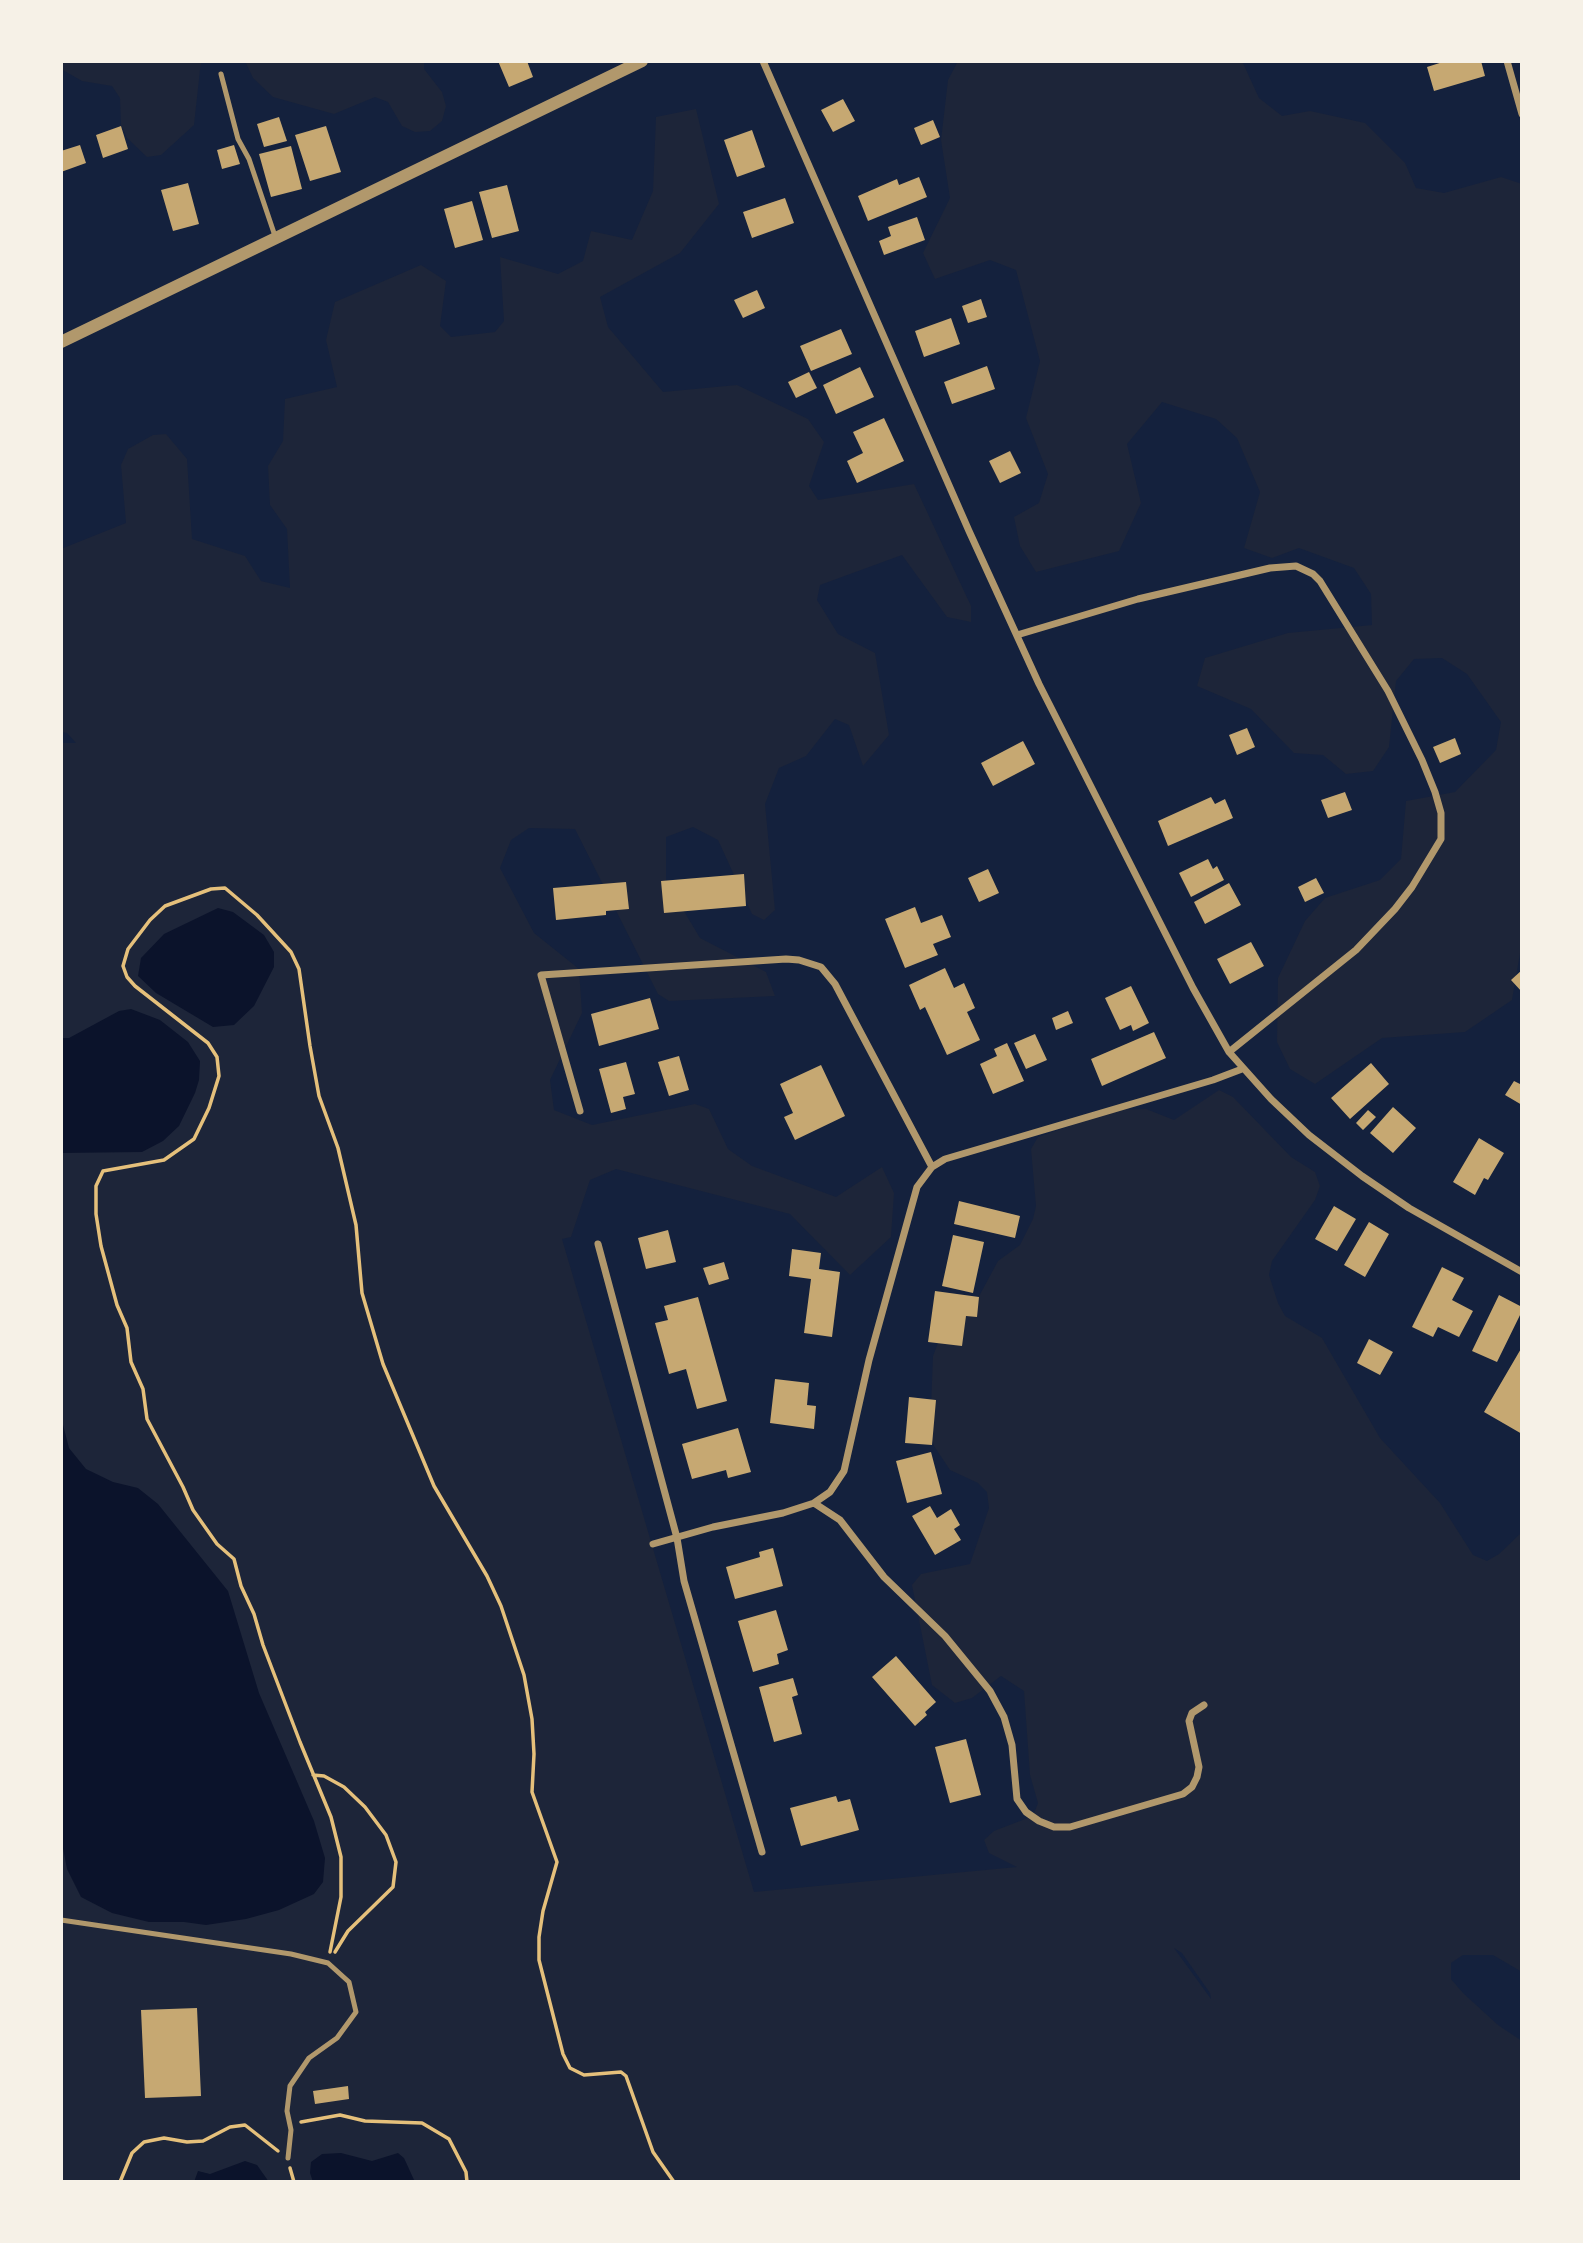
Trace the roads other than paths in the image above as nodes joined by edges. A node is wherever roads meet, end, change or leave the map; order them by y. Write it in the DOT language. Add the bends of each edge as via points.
graph roads {
  1 [pos="642,61"];
  2 [pos="763,61"];
  3 [pos="1507,61"];
  4 [pos="221,74"];
  5 [pos="1522,114"];
  6 [pos="275,238"];
  7 [pos="61,342"];
  8 [pos="1017,635"];
  9 [pos="1229,1052"];
  10 [pos="1242,1069"];
  11 [pos="580,1111"];
  12 [pos="932,1167"];
  13 [pos="598,1244"];
  14 [pos="1522,1272"];
  15 [pos="814,1503"];
  16 [pos="677,1538"];
  17 [pos="653,1544"];
  18 [pos="1204,1705"];
  19 [pos="762,1852"];
  20 [pos="61,1920"];
  21 [pos="288,2158"];
  1 -- 6 [label="street"];
  2 -- 8 [label="street"];
  3 -- 5 [label="street"];
  4 -- 6 [label="lane"];
  6 -- 7 [label="street"];
  8 -- 9 [label="street" via="1102,812"];
  8 -- 9 [label="street" via="1151,596 1296,566 1320,581 1388,691 1422,760 1441,813 1441,839 1412,887 1356,950"];
  9 -- 10 [label="street"];
  10 -- 12 [label="street" via="945,1159"];
  10 -- 14 [label="street" via="1309,1135 1362,1176"];
  11 -- 12 [label="street" via="541,975 786,959 813,963 835,984"];
  12 -- 15 [label="street" via="917,1188 869,1360 844,1471 830,1492"];
  13 -- 16 [label="street"];
  15 -- 16 [label="street"];
  15 -- 18 [label="street" via="840,1520 884,1577 945,1636 990,1691 1012,1745 1017,1799 1039,1821 1070,1827 1183,1794 1192,1787 1199,1766 1189,1721"];
  16 -- 17 [label="street"];
  16 -- 19 [label="street" via="684,1581"];
  20 -- 21 [label="lane" via="291,1954 328,1963 349,1982 356,2012 337,2038 309,2058 290,2085"];
}
